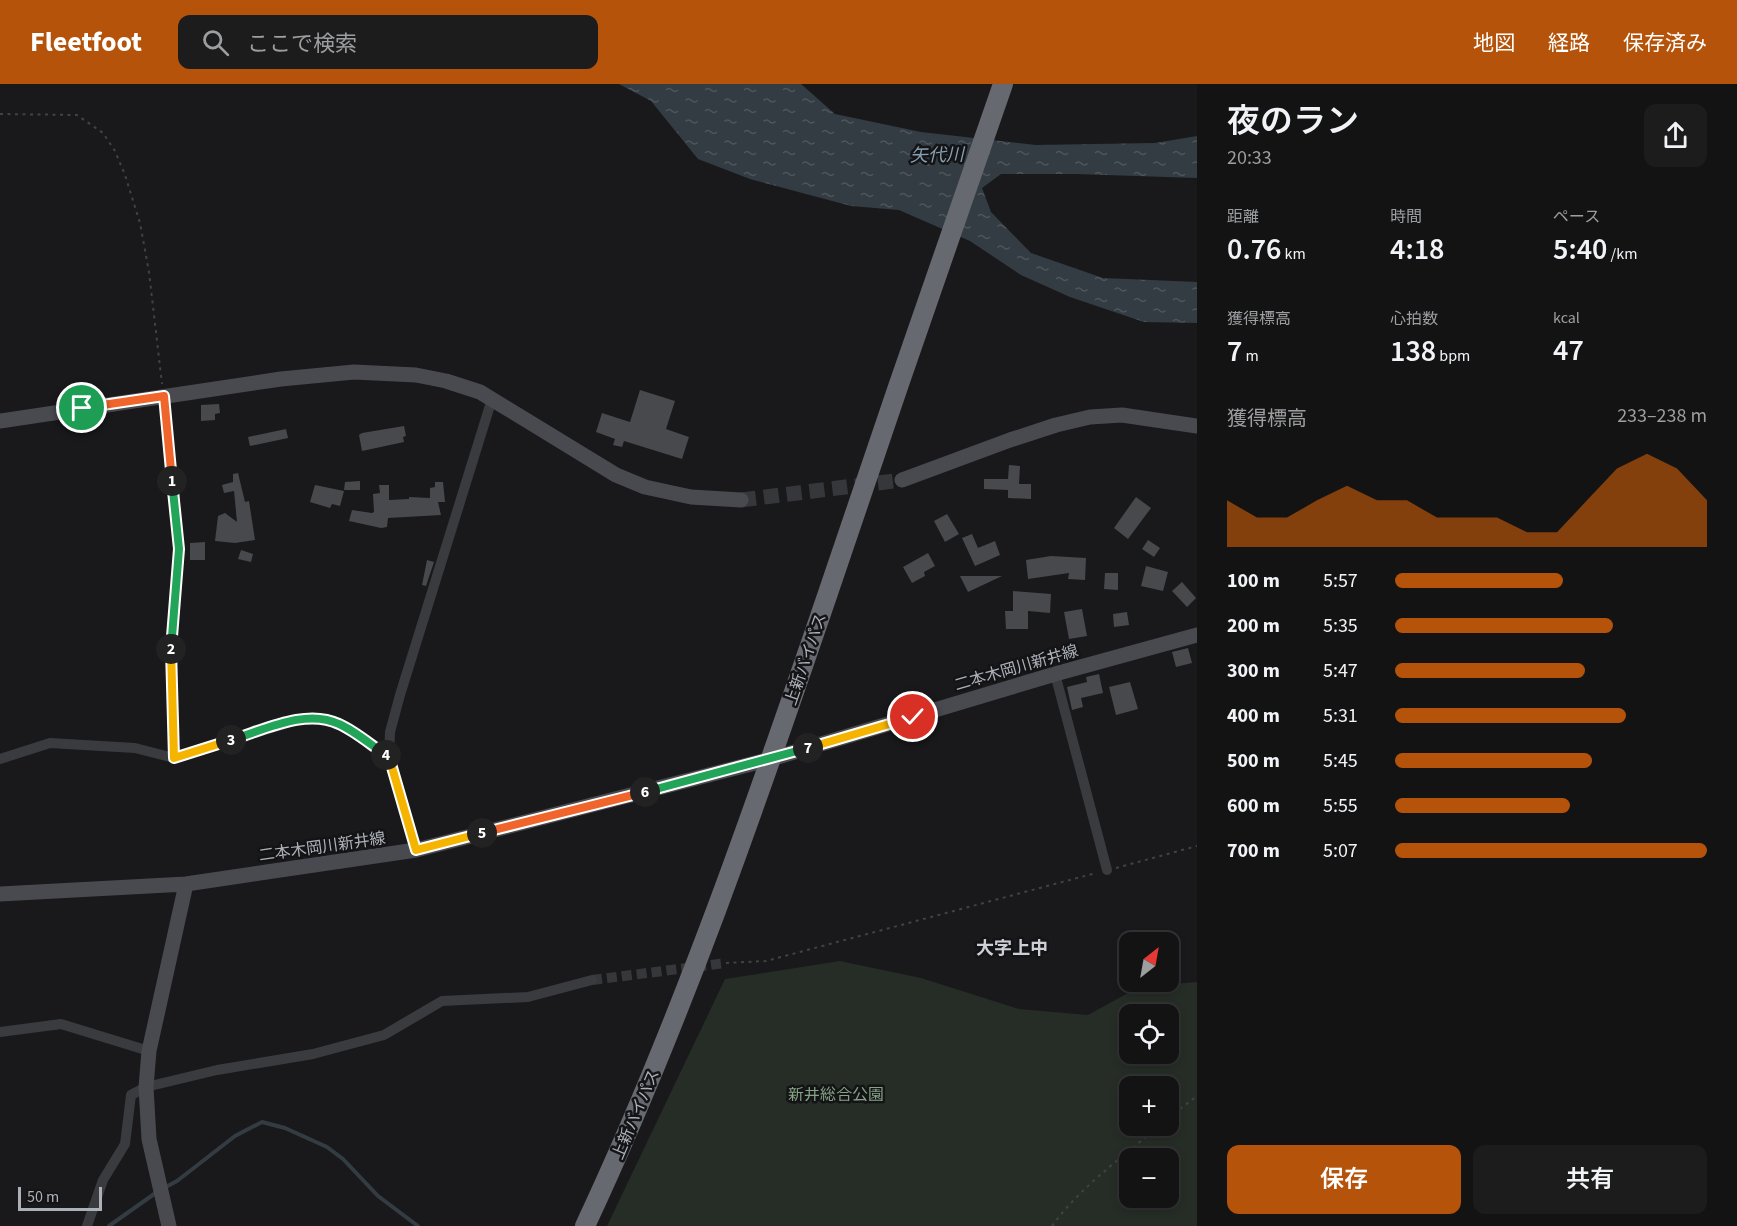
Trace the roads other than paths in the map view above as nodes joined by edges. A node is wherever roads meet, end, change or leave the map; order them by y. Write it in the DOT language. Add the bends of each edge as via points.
graph roads {
  1 [pos="1003,84"];
  2 [pos="164,396"];
  3 [pos="492,399"];
  4 [pos="0,421"];
  5 [pos="1197,426"];
  6 [pos="902,480"];
  7 [pos="741,500"];
  8 [pos="1197,635"];
  9 [pos="1055,674"];
  10 [pos="389,757"];
  11 [pos="174,758"];
  12 [pos="0,759"];
  13 [pos="771,759"];
  14 [pos="416,850"];
  15 [pos="1107,870"];
  16 [pos="186,884"];
  17 [pos="0,894"];
  18 [pos="592,980"];
  19 [pos="0,1032"];
  20 [pos="149,1051"];
  21 [pos="146,1087"];
  22 [pos="87,1226"];
  23 [pos="169,1226"];
  24 [pos="585,1226"];
  1 -- 13 [label="highway, 上新バイパス"];
  2 -- 3 [label="street" via="354,372 416,375"];
  2 -- 4 [label="street"];
  2 -- 11 [label="street" via="179,549 171,651"];
  3 -- 7 [label="street" via="616,475 645,487 691,497"];
  3 -- 10 [label="street" via="400,695 390,732"];
  5 -- 6 [label="street" via="1122,415 1090,417 1038,431"];
  8 -- 9 [label="street, 二本木岡川新井線"];
  9 -- 13 [label="street, 二本木岡川新井線"];
  9 -- 15 [label="street"];
  10 -- 11 [label="street" via="339,724 318,717"];
  10 -- 14 [label="street"];
  11 -- 12 [label="street" via="135,748 50,743"];
  13 -- 14 [label="street, 二本木岡川新井線"];
  13 -- 24 [label="highway, 上新バイパス" via="685,996"];
  14 -- 16 [label="street, 二本木岡川新井線"];
  16 -- 17 [label="street, 二本木岡川新井線"];
  16 -- 20 [label="street"];
  18 -- 21 [label="street" via="528,997 442,1001 384,1035 313,1054"];
  19 -- 20 [label="street" via="62,1024"];
  20 -- 21 [label="street"];
  21 -- 22 [label="street" via="131,1095 125,1144 103,1180"];
  21 -- 23 [label="street" via="149,1139"];
}
